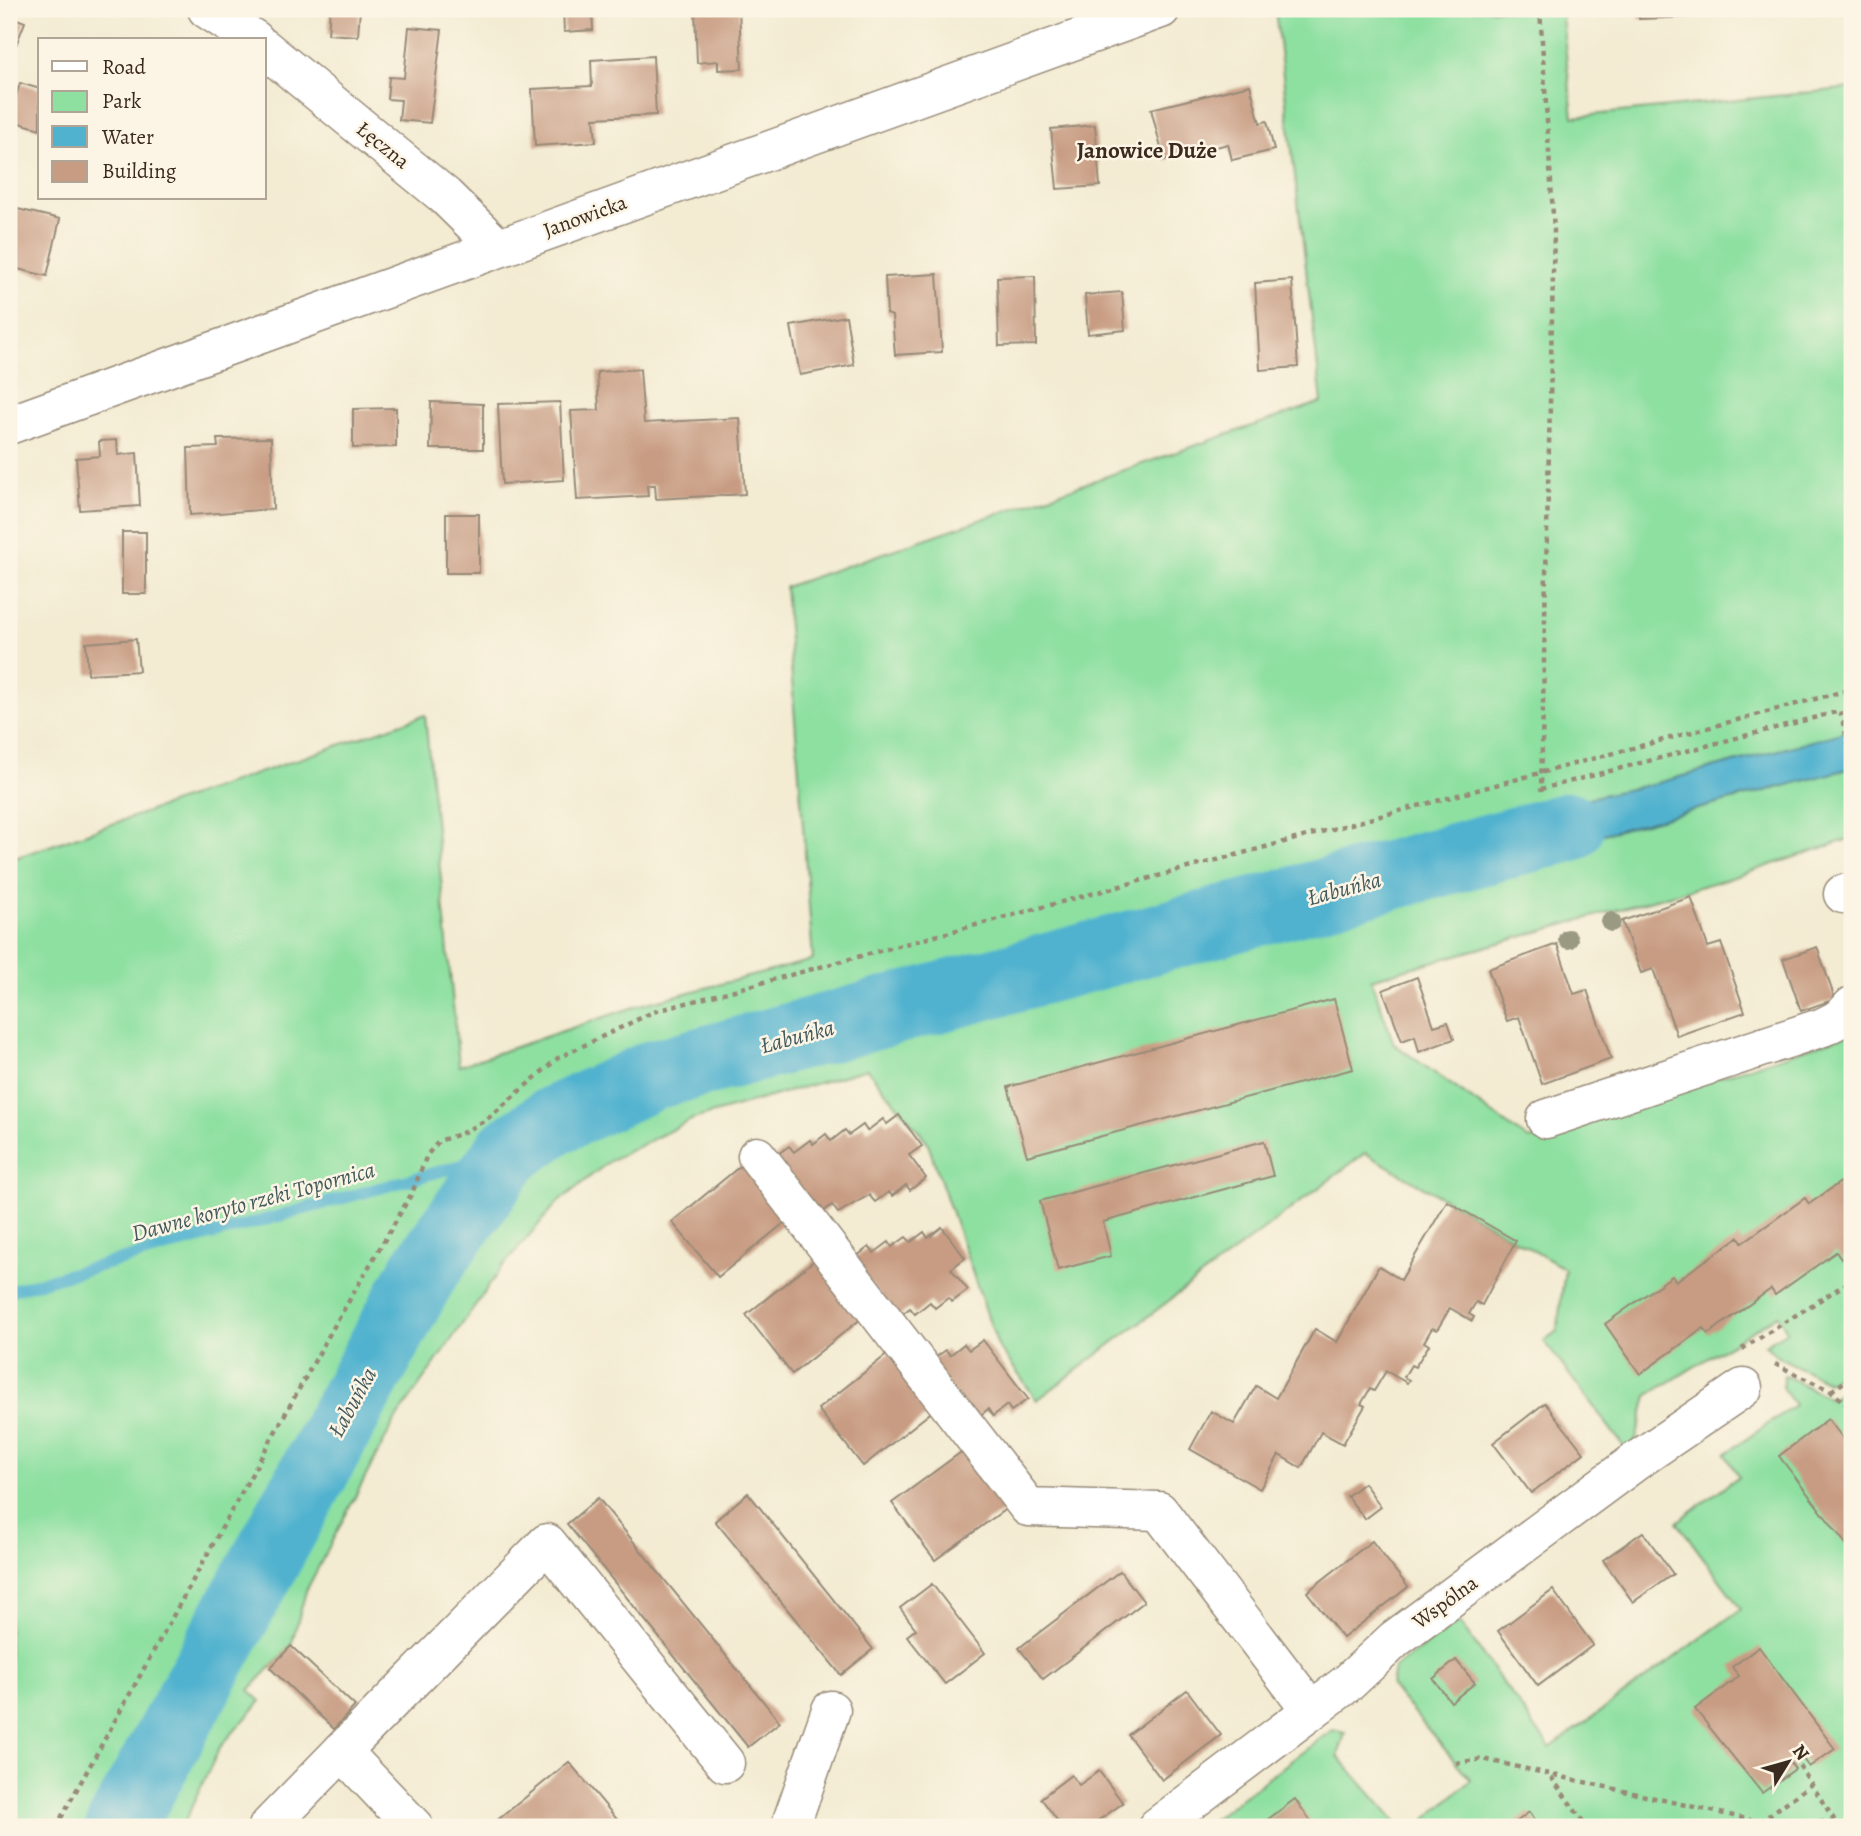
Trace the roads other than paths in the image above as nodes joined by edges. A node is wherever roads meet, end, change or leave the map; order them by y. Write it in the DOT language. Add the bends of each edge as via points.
graph roads {
  1 [pos="207,9"];
  2 [pos="1161,9"];
  3 [pos="252,38"];
  4 [pos="266,50"];
  5 [pos="497,247"];
  6 [pos="9,425"];
  7 [pos="1852,1006"];
  8 [pos="1546,1119"];
  9 [pos="757,1157"];
  10 [pos="1743,1388"];
  11 [pos="831,1710"];
  12 [pos="1311,1710"];
  13 [pos="342,1751"];
  14 [pos="725,1763"];
  15 [pos="268,1827"];
  16 [pos="414,1827"];
  17 [pos="790,1827"];
  18 [pos="1157,1827"];
  1 -- 3 [label="street"];
  2 -- 5 [label="street, Janowicka"];
  4 -- 5 [label="street, Łęczna" via="445,196"];
  5 -- 6 [label="street, Janowicka"];
  7 -- 8 [label="street" via="1841,1018 1822,1027"];
  9 -- 12 [label="street" via="1028,1507 1159,1511"];
  10 -- 12 [label="street, Wspólna" via="1406,1631"];
  11 -- 17 [label="street"];
  12 -- 18 [label="street, Wspólna"];
  13 -- 14 [label="street" via="547,1543"];
  13 -- 15 [label="street"];
  13 -- 16 [label="street"];
}
